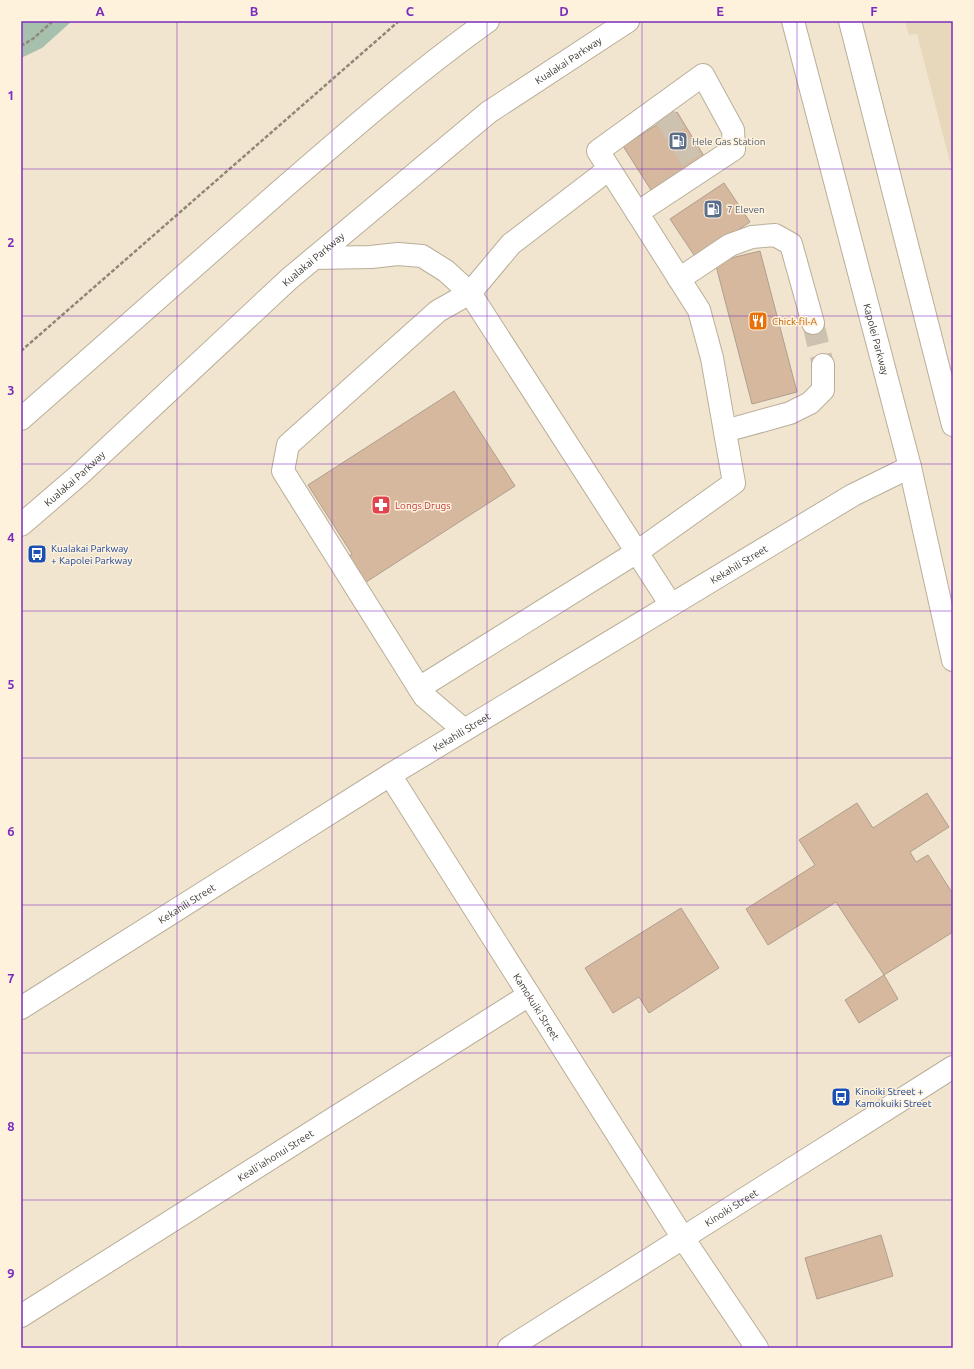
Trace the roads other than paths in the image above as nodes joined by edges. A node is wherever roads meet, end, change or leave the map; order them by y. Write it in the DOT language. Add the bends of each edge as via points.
graph roads {
  1 [pos="488,21"];
  2 [pos="628,21"];
  3 [pos="793,21"];
  4 [pos="850,21"];
  5 [pos="609,169"];
  6 [pos="637,213"];
  7 [pos="314,258"];
  8 [pos="679,279"];
  9 [pos="470,293"];
  10 [pos="812,323"];
  11 [pos="823,365"];
  12 [pos="21,419"];
  13 [pos="953,425"];
  14 [pos="725,431"];
  15 [pos="910,467"];
  16 [pos="21,525"];
  17 [pos="637,552"];
  18 [pos="671,605"];
  19 [pos="953,660"];
  20 [pos="419,688"];
  21 [pos="464,730"];
  22 [pos="390,775"];
  23 [pos="529,995"];
  24 [pos="21,1008"];
  25 [pos="953,1068"];
  26 [pos="683,1238"];
  27 [pos="21,1316"];
  28 [pos="509,1348"];
  29 [pos="757,1348"];
  1 -- 12 [label="street" via="447,50 385,101"];
  2 -- 7 [label="street, Kualakai Parkway" via="489,112"];
  3 -- 15 [label="street, Kapolei Parkway"];
  4 -- 13 [label="street"];
  5 -- 6 [label="street"];
  5 -- 6 [label="street" via="598,151 662,111 703,75 733,130 734,149 696,166"];
  5 -- 9 [label="street" via="511,244"];
  6 -- 8 [label="street"];
  7 -- 9 [label="street" via="398,254 422,256 446,271"];
  7 -- 16 [label="street, Kualakai Parkway" via="79,475"];
  8 -- 10 [label="street" via="730,245 752,236 775,235 791,244"];
  8 -- 14 [label="street" via="699,310 712,358"];
  9 -- 17 [label="street"];
  9 -- 20 [label="street" via="438,311 288,445 283,471"];
  11 -- 14 [label="street" via="823,390 810,403 790,413"];
  14 -- 17 [label="street" via="734,483"];
  15 -- 18 [label="street, Kekahili Street" via="853,495"];
  15 -- 19 [label="street, Kapolei Parkway"];
  17 -- 18 [label="street"];
  17 -- 20 [label="street"];
  18 -- 21 [label="street, Kekahili Street"];
  20 -- 21 [label="street" via="424,696"];
  21 -- 22 [label="street, Kekahili Street"];
  22 -- 23 [label="street, Kamokuiki Street"];
  22 -- 24 [label="street, Kekahili Street"];
  23 -- 26 [label="street, Kamokuiki Street"];
  23 -- 27 [label="street, Keali'iahonui Street"];
  25 -- 26 [label="street, Kinoiki Street"];
  26 -- 28 [label="street, Kinoiki Street"];
  26 -- 29 [label="street, Kamokuiki Street"];
}
